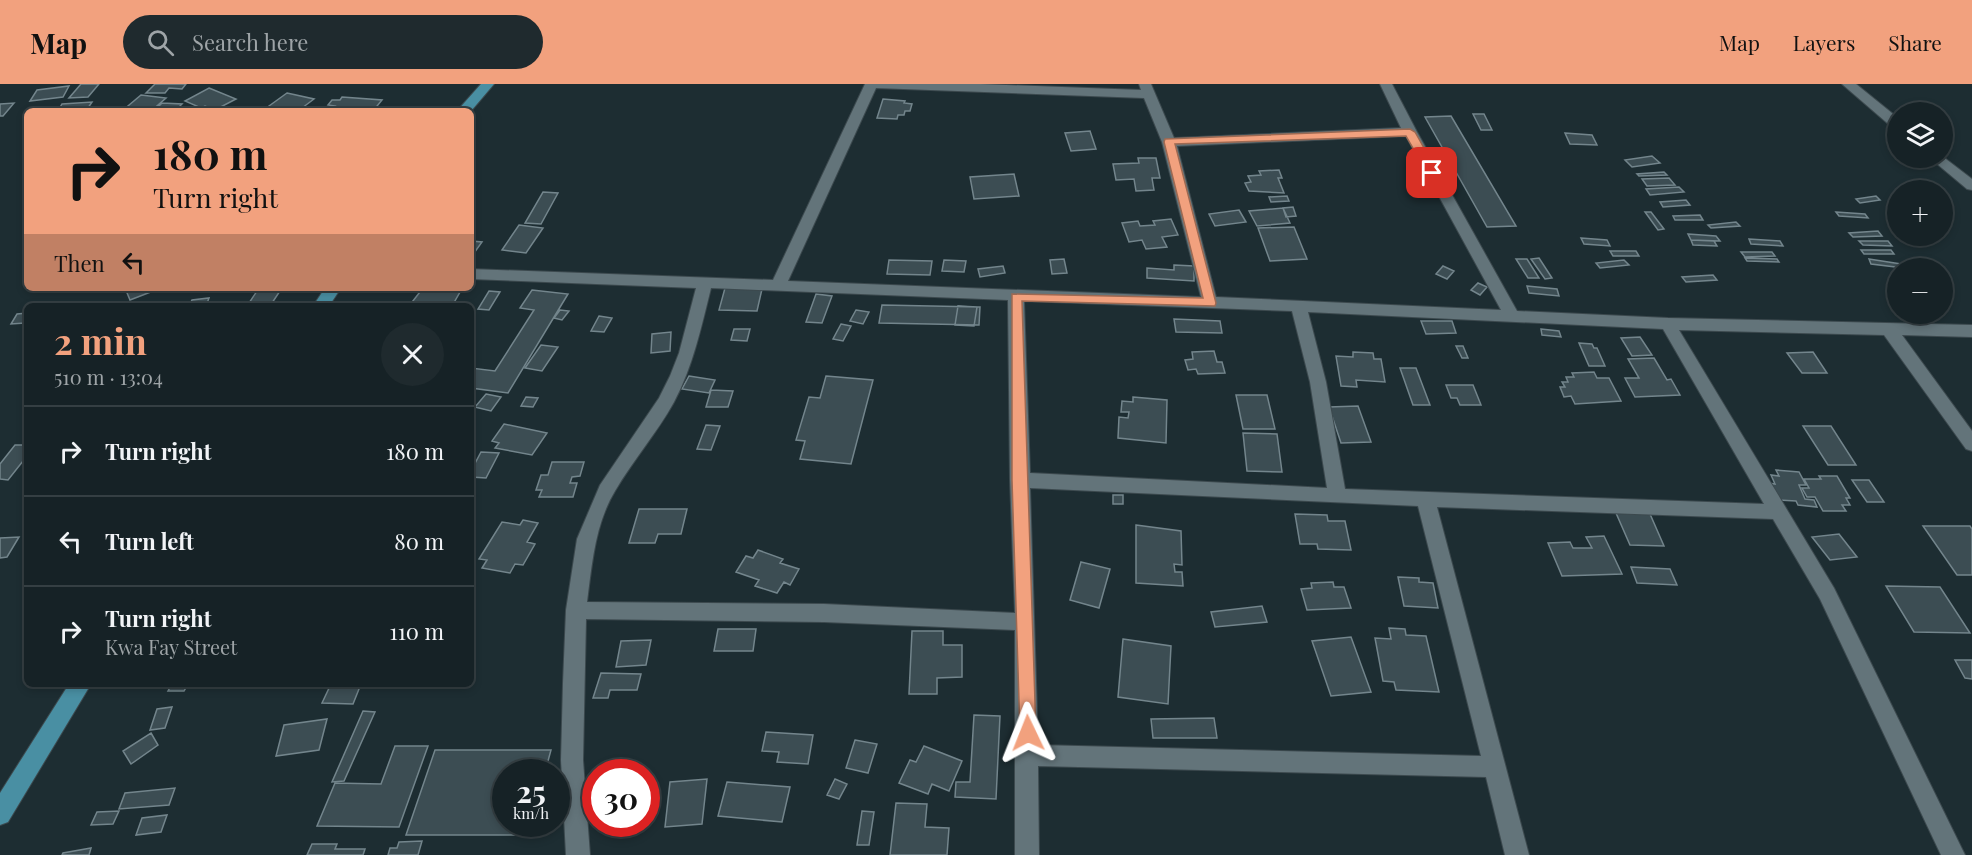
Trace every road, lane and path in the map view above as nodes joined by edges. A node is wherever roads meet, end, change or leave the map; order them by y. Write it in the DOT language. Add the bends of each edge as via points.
graph roads {
  1 [pos="488,84"];
  2 [pos="871,84"];
  3 [pos="877,84"];
  4 [pos="1386,84"];
  5 [pos="1848,84"];
  6 [pos="1147,89"];
  7 [pos="467,108"];
  8 [pos="1887,116"];
  9 [pos="1410,132"];
  10 [pos="1169,142"];
  11 [pos="1950,168"];
  12 [pos="1972,186"];
  13 [pos="474,274"];
  14 [pos="705,282"];
  15 [pos="778,286"];
  16 [pos="1016,297"];
  17 [pos="1210,303"];
  18 [pos="1299,306"];
  19 [pos="1512,316"];
  20 [pos="1668,324"];
  21 [pos="1889,329"];
  22 [pos="1972,331"];
  23 [pos="1972,444"];
  24 [pos="1019,480"];
  25 [pos="1337,496"];
  26 [pos="1425,498"];
  27 [pos="1777,512"];
  28 [pos="576,610"];
  29 [pos="1024,622"];
  30 [pos="79,687"];
  31 [pos="1029,755"];
  32 [pos="1495,767"];
  33 [pos="0,814"];
  34 [pos="578,855"];
  35 [pos="1027,855"];
  36 [pos="1517,855"];
  37 [pos="1953,855"];
  1 -- 7 [label="main road"];
  2 -- 15 [label="street"];
  3 -- 6 [label="street"];
  4 -- 9 [label="street"];
  5 -- 8 [label="street"];
  6 -- 10 [label="street"];
  9 -- 10 [label="street"];
  9 -- 19 [label="street"];
  10 -- 17 [label="street"];
  11 -- 12 [label="street"];
  13 -- 14 [label="street"];
  14 -- 15 [label="street"];
  14 -- 28 [label="street" via="678,376 666,401 606,490 586,539"];
  15 -- 16 [label="street"];
  16 -- 17 [label="street"];
  16 -- 24 [label="street"];
  17 -- 18 [label="street"];
  18 -- 19 [label="street"];
  18 -- 25 [label="street" via="1318,382"];
  19 -- 20 [label="street"];
  20 -- 21 [label="street"];
  20 -- 27 [label="street"];
  21 -- 22 [label="street"];
  21 -- 23 [label="street"];
  24 -- 25 [label="street"];
  24 -- 29 [label="street"];
  25 -- 26 [label="street"];
  26 -- 27 [label="street"];
  26 -- 32 [label="street"];
  27 -- 37 [label="street" via="1827,594"];
  28 -- 29 [label="street" via="824,613"];
  28 -- 34 [label="street" via="572,760"];
  29 -- 31 [label="street"];
  30 -- 33 [label="main road"];
  31 -- 32 [label="street"];
  31 -- 35 [label="street"];
  32 -- 36 [label="street"];
}
